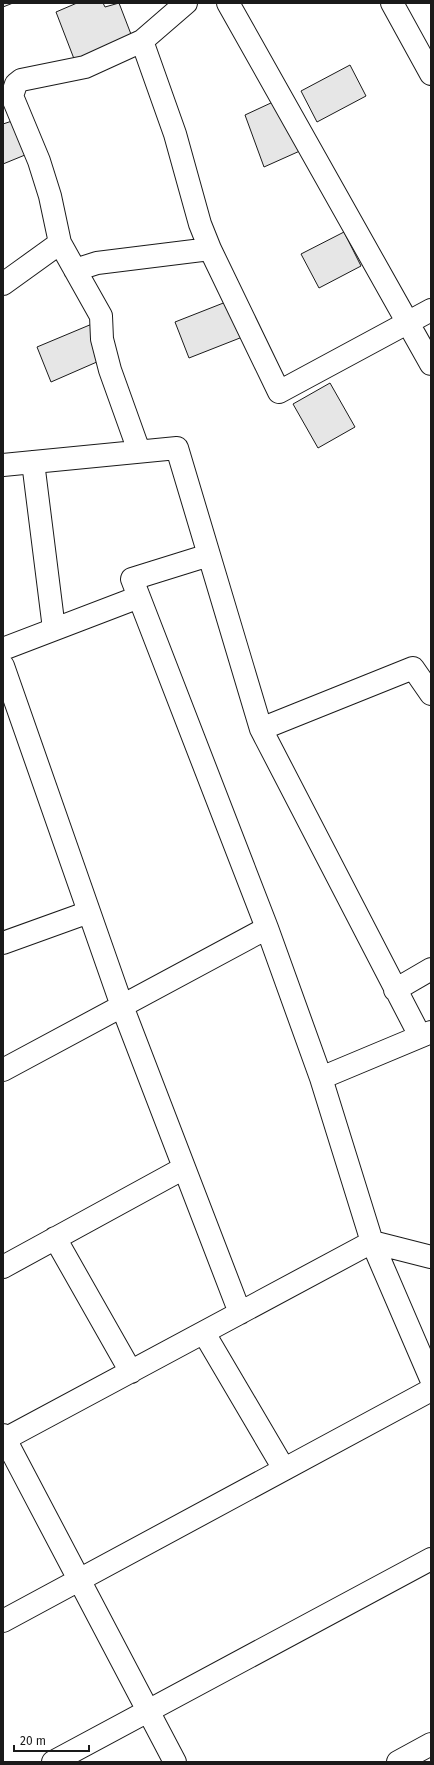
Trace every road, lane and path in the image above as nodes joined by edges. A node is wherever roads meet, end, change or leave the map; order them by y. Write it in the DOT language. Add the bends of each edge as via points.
graph roads {
  1 [pos="186,3"];
  2 [pos="228,3"];
  3 [pos="392,3"];
  4 [pos="142,41"];
  5 [pos="431,74"];
  6 [pos="60,243"];
  7 [pos="210,249"];
  8 [pos="75,270"];
  9 [pos="3,284"];
  10 [pos="431,310"];
  11 [pos="408,322"];
  12 [pos="431,364"];
  13 [pos="139,451"];
  14 [pos="33,462"];
  15 [pos="3,465"];
  16 [pos="209,555"];
  17 [pos="139,597"];
  18 [pos="54,629"];
  19 [pos="3,648"];
  20 [pos="3,666"];
  21 [pos="431,694"];
  22 [pos="261,729"];
  23 [pos="88,912"];
  24 [pos="267,928"];
  25 [pos="3,943"];
  26 [pos="431,969"];
  27 [pos="395,990"];
  28 [pos="122,1006"];
  29 [pos="426,1034"];
  30 [pos="3,1070"];
  31 [pos="321,1078"];
  32 [pos="184,1168"];
  33 [pos="55,1238"];
  34 [pos="372,1242"];
  35 [pos="431,1256"];
  36 [pos="3,1267"];
  37 [pos="240,1313"];
  38 [pos="204,1333"];
  39 [pos="130,1372"];
  40 [pos="431,1380"];
  41 [pos="431,1390"];
  42 [pos="4,1438"];
  43 [pos="284,1469"];
  44 [pos="431,1559"];
  45 [pos="79,1580"];
  46 [pos="3,1620"];
  47 [pos="148,1711"];
  48 [pos="431,1744"];
  49 [pos="53,1762"];
  50 [pos="175,1762"];
  51 [pos="398,1762"];
  1 -- 4 [label="street"];
  2 -- 11 [label="street"];
  3 -- 5 [label="street"];
  4 -- 6 [label="street" via="85,67 21,80 13,89 12,96 39,161 50,196"];
  4 -- 7 [label="street" via="174,128 200,224"];
  6 -- 8 [label="street"];
  6 -- 9 [label="street"];
  7 -- 8 [label="street" via="97,263"];
  7 -- 11 [label="street" via="279,392"];
  8 -- 13 [label="street" via="101,316 102,340 110,370"];
  10 -- 11 [label="street"];
  11 -- 12 [label="street"];
  13 -- 14 [label="street"];
  13 -- 16 [label="street" via="178,448"];
  14 -- 15 [label="street"];
  14 -- 18 [label="street"];
  16 -- 17 [label="street" via="132,579"];
  16 -- 22 [label="street"];
  17 -- 18 [label="street"];
  17 -- 24 [label="street"];
  18 -- 19 [label="street"];
  20 -- 23 [label="street"];
  21 -- 22 [label="street" via="413,668"];
  22 -- 27 [label="street"];
  23 -- 25 [label="street"];
  23 -- 28 [label="street"];
  24 -- 28 [label="street"];
  24 -- 31 [label="street"];
  26 -- 27 [label="street"];
  27 -- 29 [label="street"];
  28 -- 30 [label="street"];
  28 -- 32 [label="street"];
  29 -- 31 [label="street"];
  31 -- 34 [label="street"];
  32 -- 33 [label="street"];
  32 -- 37 [label="street"];
  33 -- 36 [label="street"];
  33 -- 39 [label="street"];
  34 -- 35 [label="street"];
  34 -- 37 [label="street"];
  34 -- 40 [label="street"];
  37 -- 38 [label="street"];
  38 -- 39 [label="street"];
  38 -- 43 [label="street"];
  39 -- 42 [label="street"];
  41 -- 43 [label="street"];
  42 -- 45 [label="street"];
  43 -- 45 [label="street"];
  44 -- 47 [label="street"];
  45 -- 46 [label="street"];
  45 -- 47 [label="street"];
  47 -- 49 [label="street"];
  47 -- 50 [label="street"];
  48 -- 51 [label="street"];
}
